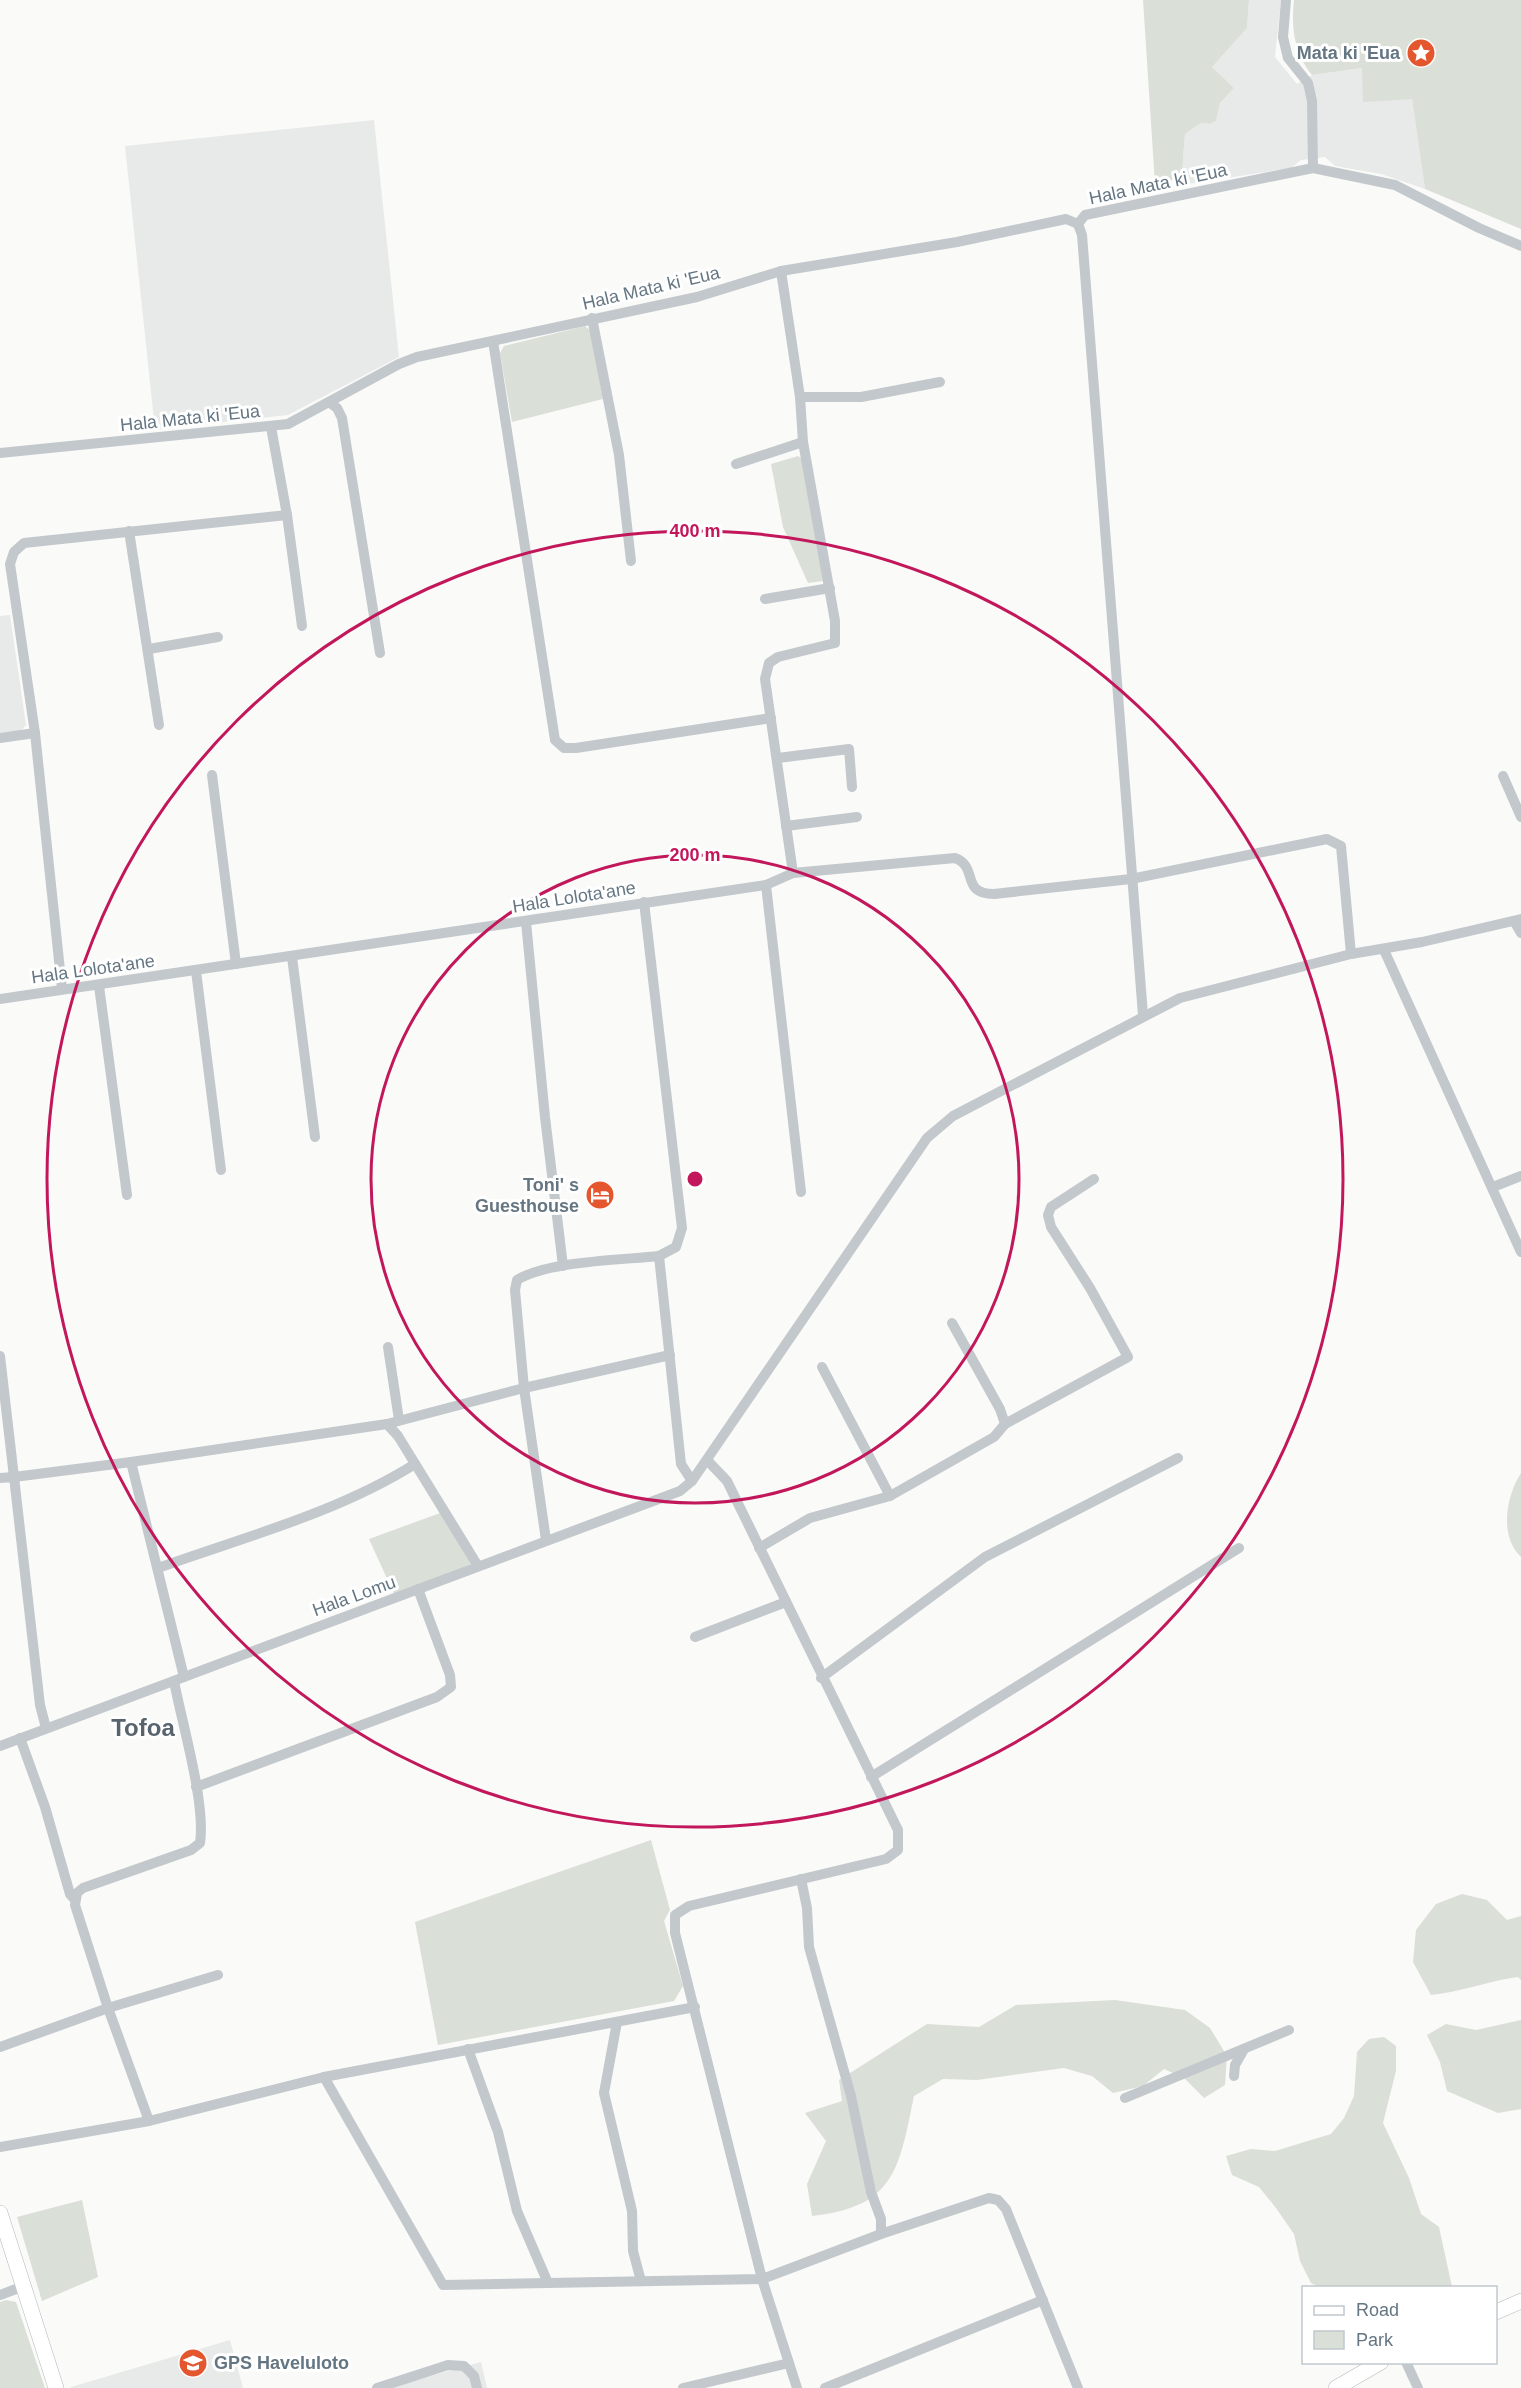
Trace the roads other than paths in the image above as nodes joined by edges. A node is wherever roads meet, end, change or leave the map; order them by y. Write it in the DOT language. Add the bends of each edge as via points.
graph roads {
  1 [pos="1286,0"];
  2 [pos="1313,168"];
  3 [pos="1078,224"];
  4 [pos="1521,246"];
  5 [pos="781,271"];
  6 [pos="592,318"];
  7 [pos="493,341"];
  8 [pos="940,382"];
  9 [pos="800,397"];
  10 [pos="330,403"];
  11 [pos="271,427"];
  12 [pos="803,442"];
  13 [pos="0,453"];
  14 [pos="736,464"];
  15 [pos="287,515"];
  16 [pos="129,531"];
  17 [pos="631,561"];
  18 [pos="12,578"];
  19 [pos="0,580"];
  20 [pos="830,588"];
  21 [pos="765,599"];
  22 [pos="302,626"];
  23 [pos="219,637"];
  24 [pos="149,650"];
  25 [pos="380,653"];
  26 [pos="771,718"];
  27 [pos="159,725"];
  28 [pos="35,734"];
  29 [pos="0,738"];
  30 [pos="778,758"];
  31 [pos="212,776"];
  32 [pos="1503,776"];
  33 [pos="852,787"];
  34 [pos="857,817"];
  35 [pos="1521,818"];
  36 [pos="786,826"];
  37 [pos="793,873"];
  38 [pos="1131,879"];
  39 [pos="766,885"];
  40 [pos="644,902"];
  41 [pos="1517,920"];
  42 [pos="526,922"];
  43 [pos="1521,933"];
  44 [pos="1384,950"];
  45 [pos="1351,954"];
  46 [pos="292,957"];
  47 [pos="236,964"];
  48 [pos="196,971"];
  49 [pos="99,986"];
  50 [pos="62,989"];
  51 [pos="0,999"];
  52 [pos="1143,1015"];
  53 [pos="315,1137"];
  54 [pos="221,1170"];
  55 [pos="1521,1176"];
  56 [pos="1094,1179"];
  57 [pos="1493,1186"];
  58 [pos="801,1192"];
  59 [pos="127,1195"];
  60 [pos="1521,1251"];
  61 [pos="659,1256"];
  62 [pos="563,1266"];
  63 [pos="952,1323"];
  64 [pos="388,1347"];
  65 [pos="669,1355"];
  66 [pos="0,1356"];
  67 [pos="822,1367"];
  68 [pos="524,1388"];
  69 [pos="399,1420"];
  70 [pos="387,1424"];
  71 [pos="1005,1424"];
  72 [pos="1178,1458"];
  73 [pos="707,1460"];
  74 [pos="131,1462"];
  75 [pos="415,1464"];
  76 [pos="14,1477"];
  77 [pos="0,1478"];
  78 [pos="692,1481"];
  79 [pos="890,1496"];
  80 [pos="546,1540"];
  81 [pos="759,1548"];
  82 [pos="1239,1548"];
  83 [pos="478,1566"];
  84 [pos="158,1568"];
  85 [pos="418,1589"];
  86 [pos="786,1602"];
  87 [pos="694,1637"];
  88 [pos="184,1677"];
  89 [pos="821,1678"];
  90 [pos="174,1682"];
  91 [pos="46,1728"];
  92 [pos="20,1738"];
  93 [pos="0,1746"];
  94 [pos="871,1777"];
  95 [pos="196,1787"];
  96 [pos="801,1879"];
  97 [pos="75,1900"];
  98 [pos="218,1975"];
  99 [pos="695,2007"];
  100 [pos="108,2008"];
  101 [pos="617,2022"];
  102 [pos="1289,2030"];
  103 [pos="0,2047"];
  104 [pos="468,2049"];
  105 [pos="1243,2051"];
  106 [pos="1234,2076"];
  107 [pos="324,2078"];
  108 [pos="1125,2098"];
  109 [pos="149,2121"];
  110 [pos="0,2147"];
  111 [pos="0,2213"];
  112 [pos="882,2234"];
  113 [pos="762,2279"];
  114 [pos="641,2281"];
  115 [pos="548,2283"];
  116 [pos="24,2286"];
  117 [pos="0,2295"];
  118 [pos="1043,2300"];
  119 [pos="1521,2301"];
  120 [pos="1497,2312"];
  121 [pos="789,2363"];
  122 [pos="1378,2364"];
  123 [pos="1407,2364"];
  124 [pos="56,2388"];
  125 [pos="377,2388"];
  126 [pos="477,2388"];
  127 [pos="683,2388"];
  128 [pos="797,2388"];
  129 [pos="825,2388"];
  130 [pos="1078,2388"];
  131 [pos="1336,2388"];
  132 [pos="1418,2388"];
  1 -- 2 [label="street" via="1283,37 1288,58 1308,84 1312,101"];
  2 -- 3 [label="street, Hala Mata ki 'Eua" via="1085,215"];
  2 -- 4 [label="street" via="1395,185"];
  3 -- 5 [label="street, Hala Mata ki 'Eua" via="1066,219 957,242"];
  3 -- 38 [label="street" via="1082,235"];
  5 -- 6 [label="street, Hala Mata ki 'Eua" via="697,297"];
  5 -- 9 [label="street"];
  6 -- 7 [label="street, Hala Mata ki 'Eua"];
  6 -- 17 [label="street" via="619,454"];
  7 -- 10 [label="street, Hala Mata ki 'Eua" via="399,364"];
  7 -- 26 [label="street" via="555,740 564,748 576,748"];
  8 -- 9 [label="street" via="861,397"];
  9 -- 12 [label="street"];
  10 -- 11 [label="street, Hala Mata ki 'Eua" via="288,424"];
  10 -- 25 [label="street" via="338,408 342,418"];
  11 -- 13 [label="street, Hala Mata ki 'Eua"];
  11 -- 15 [label="street"];
  12 -- 14 [label="street"];
  12 -- 20 [label="street"];
  15 -- 16 [label="street"];
  15 -- 22 [label="street"];
  16 -- 18 [label="street" via="24,543 14,552 10,564"];
  16 -- 24 [label="street"];
  18 -- 19 [label="street"];
  18 -- 28 [label="street"];
  20 -- 21 [label="street"];
  20 -- 26 [label="street" via="835,643 778,657 769,663 765,680"];
  23 -- 24 [label="street"];
  24 -- 27 [label="street"];
  26 -- 30 [label="street"];
  28 -- 29 [label="street"];
  28 -- 50 [label="street"];
  30 -- 33 [label="street" via="849,749"];
  30 -- 36 [label="street"];
  31 -- 47 [label="street"];
  32 -- 35 [label="street"];
  34 -- 36 [label="street"];
  36 -- 37 [label="street"];
  37 -- 38 [label="street, Hala Lolota'ane" via="955,858 963,861 972,886 982,894"];
  37 -- 39 [label="street, Hala Lolota'ane"];
  38 -- 45 [label="street, Hala Lolota'ane" via="1327,839 1341,846"];
  38 -- 52 [label="street"];
  39 -- 40 [label="street, Hala Lolota'ane"];
  39 -- 58 [label="street"];
  40 -- 42 [label="street, Hala Lolota'ane"];
  40 -- 61 [label="street" via="682,1228 676,1247"];
  41 -- 43 [label="street"];
  41 -- 44 [label="street, Hala Lomu"];
  42 -- 46 [label="street, Hala Lolota'ane"];
  42 -- 62 [label="street"];
  44 -- 45 [label="street, Hala Lomu"];
  44 -- 57 [label="street"];
  45 -- 52 [label="street, Hala Lomu" via="1180,998"];
  46 -- 47 [label="street, Hala Lolota'ane"];
  46 -- 53 [label="street"];
  47 -- 48 [label="street, Hala Lolota'ane"];
  48 -- 49 [label="street, Hala Lolota'ane"];
  48 -- 54 [label="street"];
  49 -- 50 [label="street, Hala Lolota'ane"];
  49 -- 59 [label="street"];
  50 -- 51 [label="street, Hala Lolota'ane"];
  52 -- 73 [label="street, Hala Lomu" via="953,1116 927,1138"];
  55 -- 57 [label="street"];
  56 -- 71 [label="street" via="1052,1206 1048,1215 1051,1227 1128,1357"];
  57 -- 60 [label="street"];
  61 -- 62 [label="street"];
  61 -- 65 [label="street"];
  62 -- 68 [label="street" via="526,1274 517,1280 514,1290"];
  63 -- 71 [label="street"];
  64 -- 69 [label="street"];
  65 -- 68 [label="street"];
  65 -- 78 [label="street" via="681,1464"];
  66 -- 76 [label="street"];
  67 -- 79 [label="street"];
  68 -- 69 [label="street"];
  68 -- 80 [label="street"];
  69 -- 70 [label="street"];
  70 -- 74 [label="street"];
  70 -- 75 [label="street"];
  71 -- 79 [label="street" via="994,1437"];
  72 -- 89 [label="street" via="986,1557"];
  73 -- 78 [label="street, Hala Lomu"];
  73 -- 81 [label="street" via="727,1482"];
  74 -- 76 [label="street"];
  74 -- 84 [label="street"];
  75 -- 83 [label="street"];
  75 -- 84 [label="street" via="348,1500"];
  76 -- 77 [label="street"];
  76 -- 91 [label="street" via="40,1705"];
  78 -- 80 [label="street, Hala Lomu" via="680,1491"];
  79 -- 81 [label="street" via="810,1518"];
  80 -- 83 [label="street, Hala Lomu"];
  81 -- 86 [label="street"];
  82 -- 94 [label="street"];
  83 -- 85 [label="street, Hala Lomu"];
  84 -- 88 [label="street"];
  85 -- 88 [label="street, Hala Lomu"];
  85 -- 95 [label="street" via="451,1687 437,1697"];
  86 -- 87 [label="street"];
  86 -- 89 [label="street"];
  88 -- 90 [label="street, Hala Lomu"];
  89 -- 94 [label="street"];
  90 -- 91 [label="street, Hala Lomu"];
  90 -- 95 [label="street"];
  91 -- 92 [label="street, Hala Lomu"];
  92 -- 93 [label="street, Hala Lomu"];
  92 -- 97 [label="street"];
  94 -- 96 [label="street" via="897,1830 898,1850 886,1858"];
  95 -- 97 [label="street" via="200,1843 191,1850 83,1888"];
  96 -- 99 [label="street" via="689,1905 675,1914 675,1933"];
  96 -- 112 [label="street" via="809,1947 850,2096"];
  97 -- 100 [label="street"];
  98 -- 100 [label="street"];
  99 -- 101 [label="street"];
  99 -- 113 [label="street"];
  100 -- 103 [label="street"];
  100 -- 109 [label="street"];
  101 -- 104 [label="street"];
  101 -- 114 [label="street" via="604,2093 632,2211 633,2251"];
  102 -- 105 [label="street"];
  104 -- 107 [label="street"];
  104 -- 115 [label="street" via="498,2132 517,2211"];
  105 -- 106 [label="street"];
  105 -- 108 [label="street"];
  107 -- 109 [label="street"];
  107 -- 115 [label="street" via="443,2285"];
  109 -- 110 [label="street"];
  111 -- 116 [label="main road"];
  112 -- 113 [label="street"];
  112 -- 118 [label="street" via="988,2198 998,2200 1006,2209"];
  113 -- 114 [label="street"];
  113 -- 121 [label="street"];
  114 -- 115 [label="street"];
  116 -- 117 [label="street"];
  116 -- 124 [label="main road"];
  118 -- 129 [label="street"];
  118 -- 130 [label="street"];
  119 -- 120 [label="main road"];
  121 -- 127 [label="street"];
  121 -- 128 [label="street"];
  122 -- 131 [label="main road"];
  123 -- 132 [label="street"];
  125 -- 126 [label="street" via="448,2365 464,2366 474,2376"];
}
